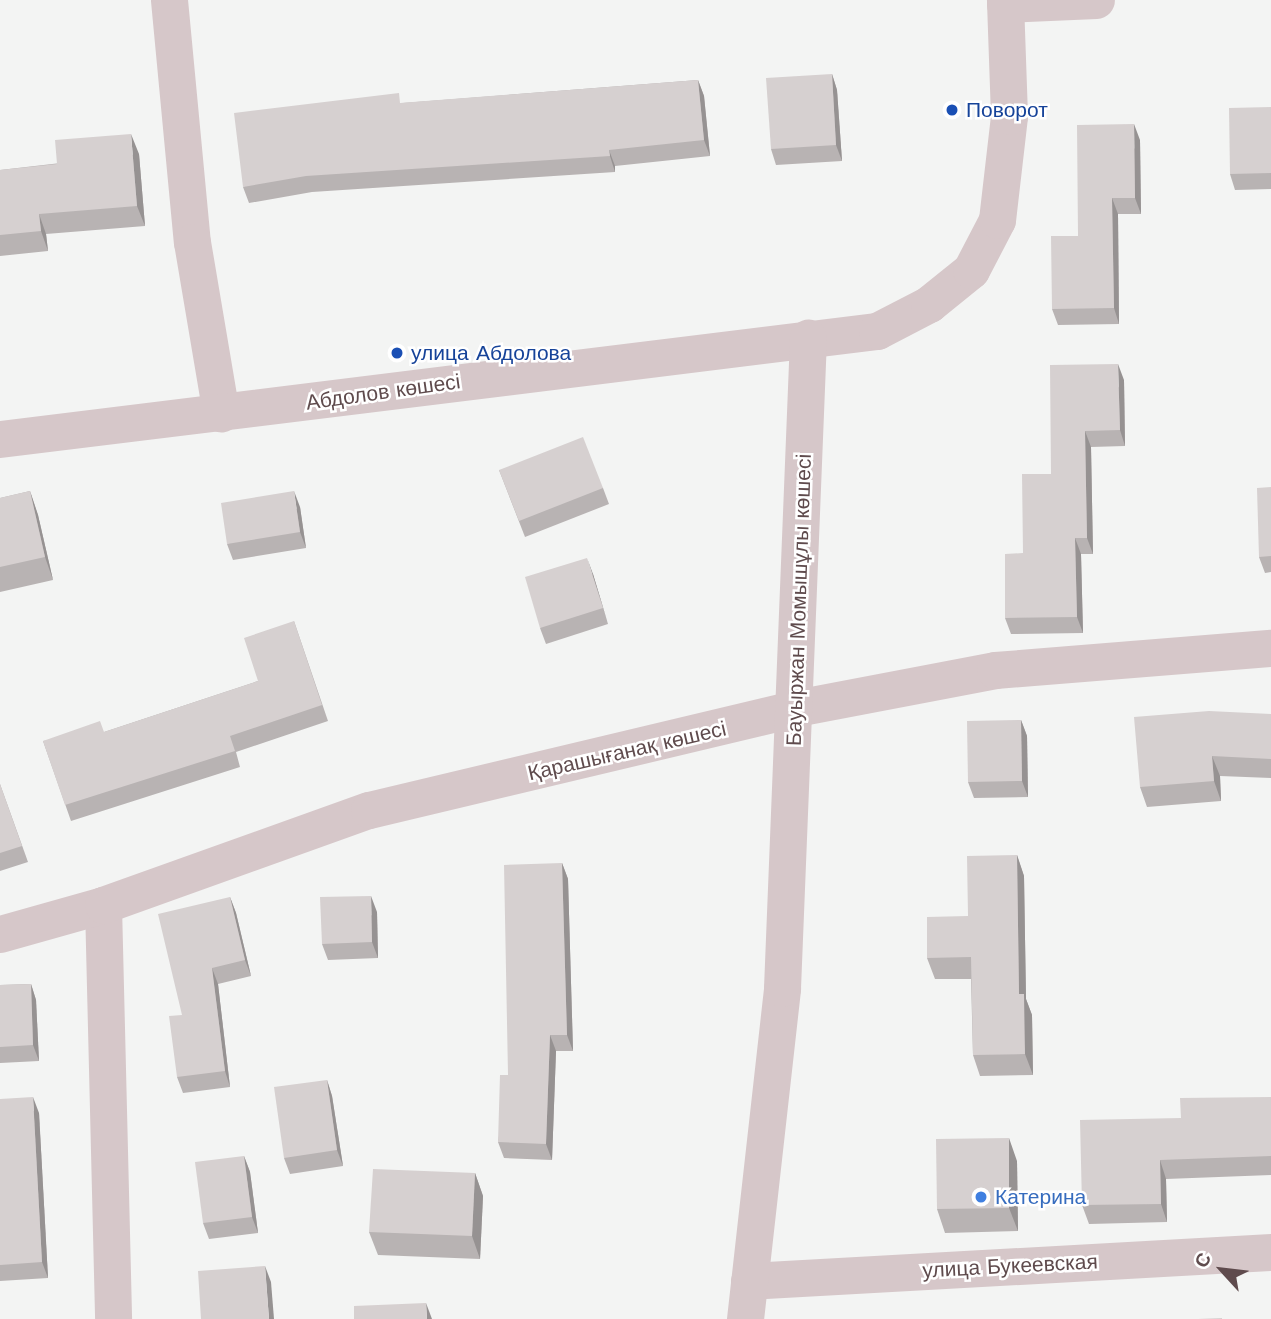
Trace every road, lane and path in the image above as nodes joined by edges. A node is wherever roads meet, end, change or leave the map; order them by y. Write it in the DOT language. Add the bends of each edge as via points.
graph roads {
  1 [pos="169,0"];
  2 [pos="1096,0"];
  3 [pos="1005,2"];
  4 [pos="808,338"];
  5 [pos="221,414"];
  6 [pos="0,439"];
  7 [pos="1271,648"];
  8 [pos="796,708"];
  9 [pos="103,905"];
  10 [pos="0,934"];
  11 [pos="1271,1252"];
  12 [pos="749,1281"];
  13 [pos="113,1319"];
  14 [pos="745,1319"];
  1 -- 5 [label="street" via="192,242"];
  2 -- 3 [label="street"];
  3 -- 4 [label="street" via="1009,116 997,220 971,270 929,304 877,331"];
  4 -- 5 [label="street, Абдолов көшесі"];
  4 -- 8 [label="street, Бауыржан Момышұлы көшесі"];
  5 -- 6 [label="street, Абдолов көшесі"];
  7 -- 8 [label="street, Қарашығанақ көшесі" via="995,670"];
  8 -- 9 [label="street, Қарашығанақ көшесі" via="369,810"];
  8 -- 12 [label="street, Бауыржан Момышұлы көшесі" via="782,988"];
  9 -- 10 [label="street, Қарашығанақ көшесі"];
  9 -- 13 [label="street"];
  11 -- 12 [label="street, улица Букеевская"];
  12 -- 14 [label="street, Бауыржан Момышұлы көшесі"];
}
